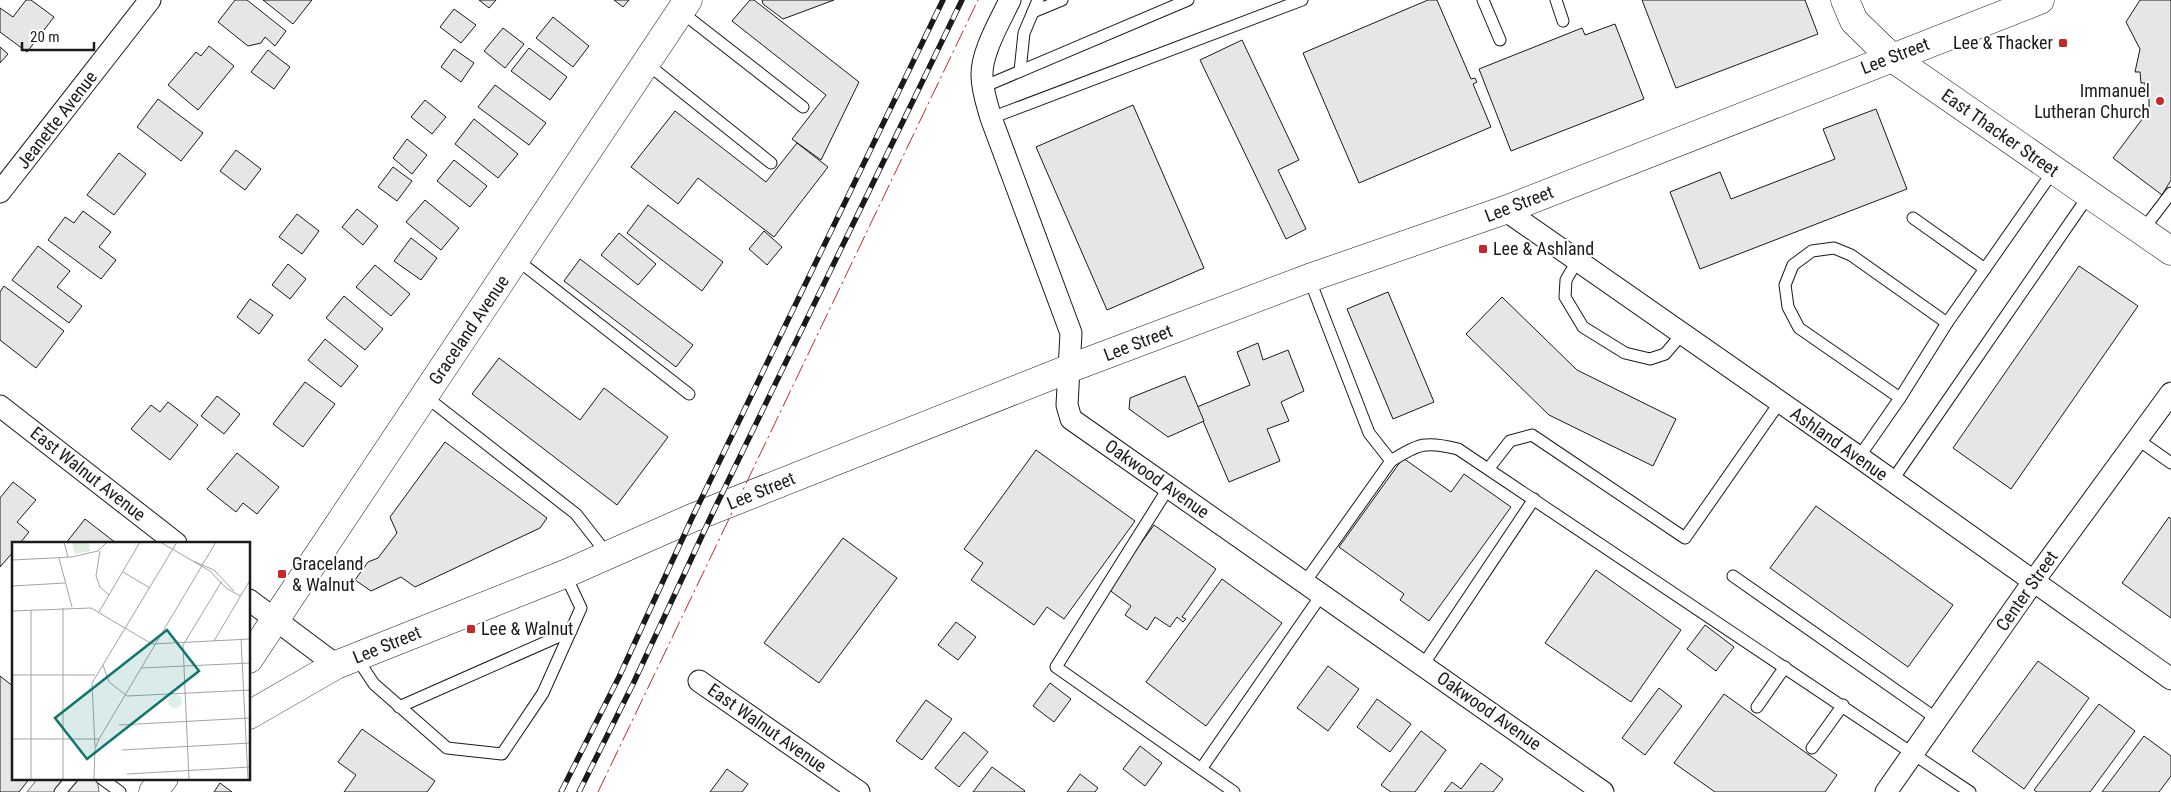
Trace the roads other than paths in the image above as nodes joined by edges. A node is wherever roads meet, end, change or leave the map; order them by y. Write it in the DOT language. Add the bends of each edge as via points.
graph roads {
  1 [pos="150,0"];
  2 [pos="1010,0"];
  3 [pos="1038,0"];
  4 [pos="1062,0"];
  5 [pos="1188,0"];
  6 [pos="1302,0"];
  7 [pos="1483,0"];
  8 [pos="1556,0"];
  9 [pos="1845,0"];
  10 [pos="2040,0"];
  11 [pos="684,6"];
  12 [pos="1033,12"];
  13 [pos="1563,21"];
  14 [pos="1500,40"];
  15 [pos="1891,57"];
  16 [pos="646,63"];
  17 [pos="1020,71"];
  18 [pos="983,87"];
  19 [pos="803,107"];
  20 [pos="991,118"];
  21 [pos="771,163"];
  22 [pos="2054,170"];
  23 [pos="0,192"];
  24 [pos="2171,193"];
  25 [pos="2090,195"];
  26 [pos="1505,210"];
  27 [pos="1913,218"];
  28 [pos="2142,231"];
  29 [pos="2171,251"];
  30 [pos="516,259"];
  31 [pos="1577,261"];
  32 [pos="1986,269"];
  33 [pos="1309,278"];
  34 [pos="1947,323"];
  35 [pos="1682,334"];
  36 [pos="1068,369"];
  37 [pos="2171,393"];
  38 [pos="689,394"];
  39 [pos="425,396"];
  40 [pos="1900,398"];
  41 [pos="1780,402"];
  42 [pos="0,406"];
  43 [pos="2137,439"];
  44 [pos="1859,457"];
  45 [pos="1391,461"];
  46 [pos="2171,463"];
  47 [pos="1489,468"];
  48 [pos="1892,480"];
  49 [pos="1169,487"];
  50 [pos="1534,499"];
  51 [pos="175,542"];
  52 [pos="608,555"];
  53 [pos="565,574"];
  54 [pos="1733,576"];
  55 [pos="2033,582"];
  56 [pos="1313,588"];
  57 [pos="250,601"];
  58 [pos="276,621"];
  59 [pos="571,631"];
  60 [pos="250,658"];
  61 [pos="346,661"];
  62 [pos="1423,665"];
  63 [pos="1785,667"];
  64 [pos="2171,679"];
  65 [pos="699,681"];
  66 [pos="1843,705"];
  67 [pos="399,706"];
  68 [pos="1757,707"];
  69 [pos="250,715"];
  70 [pos="1937,719"];
  71 [pos="1812,748"];
  72 [pos="1913,752"];
  73 [pos="1202,769"];
  74 [pos="70,780"];
  75 [pos="104,780"];
  76 [pos="162,780"];
  77 [pos="60,792"];
  78 [pos="120,792"];
  79 [pos="153,792"];
  80 [pos="859,792"];
  81 [pos="1234,792"];
  82 [pos="1604,792"];
  83 [pos="1886,792"];
  84 [pos="1970,792"];
  1 -- 23 [label="street, Jeanette Avenue"];
  2 -- 18 [label="street, Oakwood Avenue" via="985,58"];
  3 -- 12 [label="lane"];
  4 -- 12 [label="lane"];
  5 -- 17 [label="lane"];
  6 -- 20 [label="lane"];
  7 -- 14 [label="lane"];
  8 -- 13 [label="lane"];
  9 -- 15 [label="main road, East Thacker Street" via="1854,21"];
  10 -- 15 [label="main road, Lee Street"];
  11 -- 16 [label="main road, Graceland Avenue"];
  11 -- 19 [label="lane"];
  12 -- 17 [label="lane" via="1024,32"];
  15 -- 22 [label="main road, East Thacker Street"];
  15 -- 26 [label="main road, Lee Street"];
  16 -- 21 [label="lane"];
  16 -- 30 [label="main road, Graceland Avenue"];
  17 -- 18 [label="lane"];
  18 -- 20 [label="street, Oakwood Avenue"];
  20 -- 36 [label="street, Oakwood Avenue" via="1070,333"];
  22 -- 25 [label="main road, East Thacker Street"];
  22 -- 32 [label="lane"];
  24 -- 28 [label="lane"];
  25 -- 28 [label="main road, East Thacker Street"];
  25 -- 48 [label="lane"];
  26 -- 31 [label="street, Ashland Avenue"];
  26 -- 33 [label="main road, Lee Street"];
  27 -- 32 [label="lane"];
  28 -- 29 [label="main road, East Thacker Street"];
  30 -- 38 [label="lane"];
  30 -- 39 [label="main road, Graceland Avenue"];
  31 -- 35 [label="street, Ashland Avenue"];
  31 -- 35 [label="lane" via="1566,280 1565,298 1583,327 1625,353 1650,359 1665,354"];
  32 -- 34 [label="lane"];
  33 -- 36 [label="main road, Lee Street"];
  33 -- 45 [label="lane" via="1369,433"];
  34 -- 40 [label="lane"];
  34 -- 40 [label="lane" via="1851,255 1834,248 1812,251 1793,265 1785,285 1788,307 1799,328"];
  35 -- 41 [label="street, Ashland Avenue"];
  36 -- 49 [label="street, Oakwood Avenue" via="1067,406 1072,419"];
  36 -- 52 [label="main road, Lee Street" via="692,518"];
  37 -- 43 [label="street, Center Street"];
  39 -- 52 [label="lane" via="576,514"];
  39 -- 58 [label="main road, Graceland Avenue"];
  40 -- 44 [label="lane"];
  41 -- 44 [label="street, Ashland Avenue"];
  41 -- 47 [label="lane" via="1684,538 1532,435 1510,441"];
  42 -- 51 [label="street, East Walnut Avenue"];
  43 -- 46 [label="lane"];
  43 -- 55 [label="street, Center Street"];
  44 -- 48 [label="street, Ashland Avenue"];
  45 -- 47 [label="lane" via="1410,449 1434,443 1458,449"];
  45 -- 56 [label="lane"];
  47 -- 50 [label="lane"];
  48 -- 55 [label="street, Ashland Avenue"];
  49 -- 56 [label="street, Oakwood Avenue"];
  49 -- 73 [label="lane" via="1056,667"];
  50 -- 62 [label="lane"];
  50 -- 63 [label="lane"];
  52 -- 53 [label="main road, Lee Street"];
  53 -- 59 [label="lane" via="582,608"];
  53 -- 61 [label="main road, Lee Street"];
  54 -- 70 [label="lane"];
  55 -- 64 [label="street, Ashland Avenue"];
  55 -- 70 [label="street, Center Street"];
  56 -- 62 [label="street, Oakwood Avenue"];
  56 -- 73 [label="lane"];
  57 -- 58 [label="street"];
  58 -- 60 [label="main road, Graceland Avenue"];
  58 -- 61 [label="street"];
  59 -- 67 [label="lane"];
  59 -- 67 [label="lane" via="543,693 502,754 447,748"];
  61 -- 67 [label="lane"];
  61 -- 69 [label="main road, Lee Street"];
  62 -- 82 [label="street, Oakwood Avenue"];
  63 -- 66 [label="lane"];
  63 -- 68 [label="lane"];
  65 -- 80 [label="street, East Walnut Avenue"];
  66 -- 71 [label="lane"];
  66 -- 72 [label="lane"];
  70 -- 72 [label="street, Center Street"];
  72 -- 83 [label="street, Center Street"];
  72 -- 84 [label="lane"];
  73 -- 81 [label="lane"];
  74 -- 77 [label="lane"];
  75 -- 78 [label="lane"];
  76 -- 79 [label="main road"];
}
